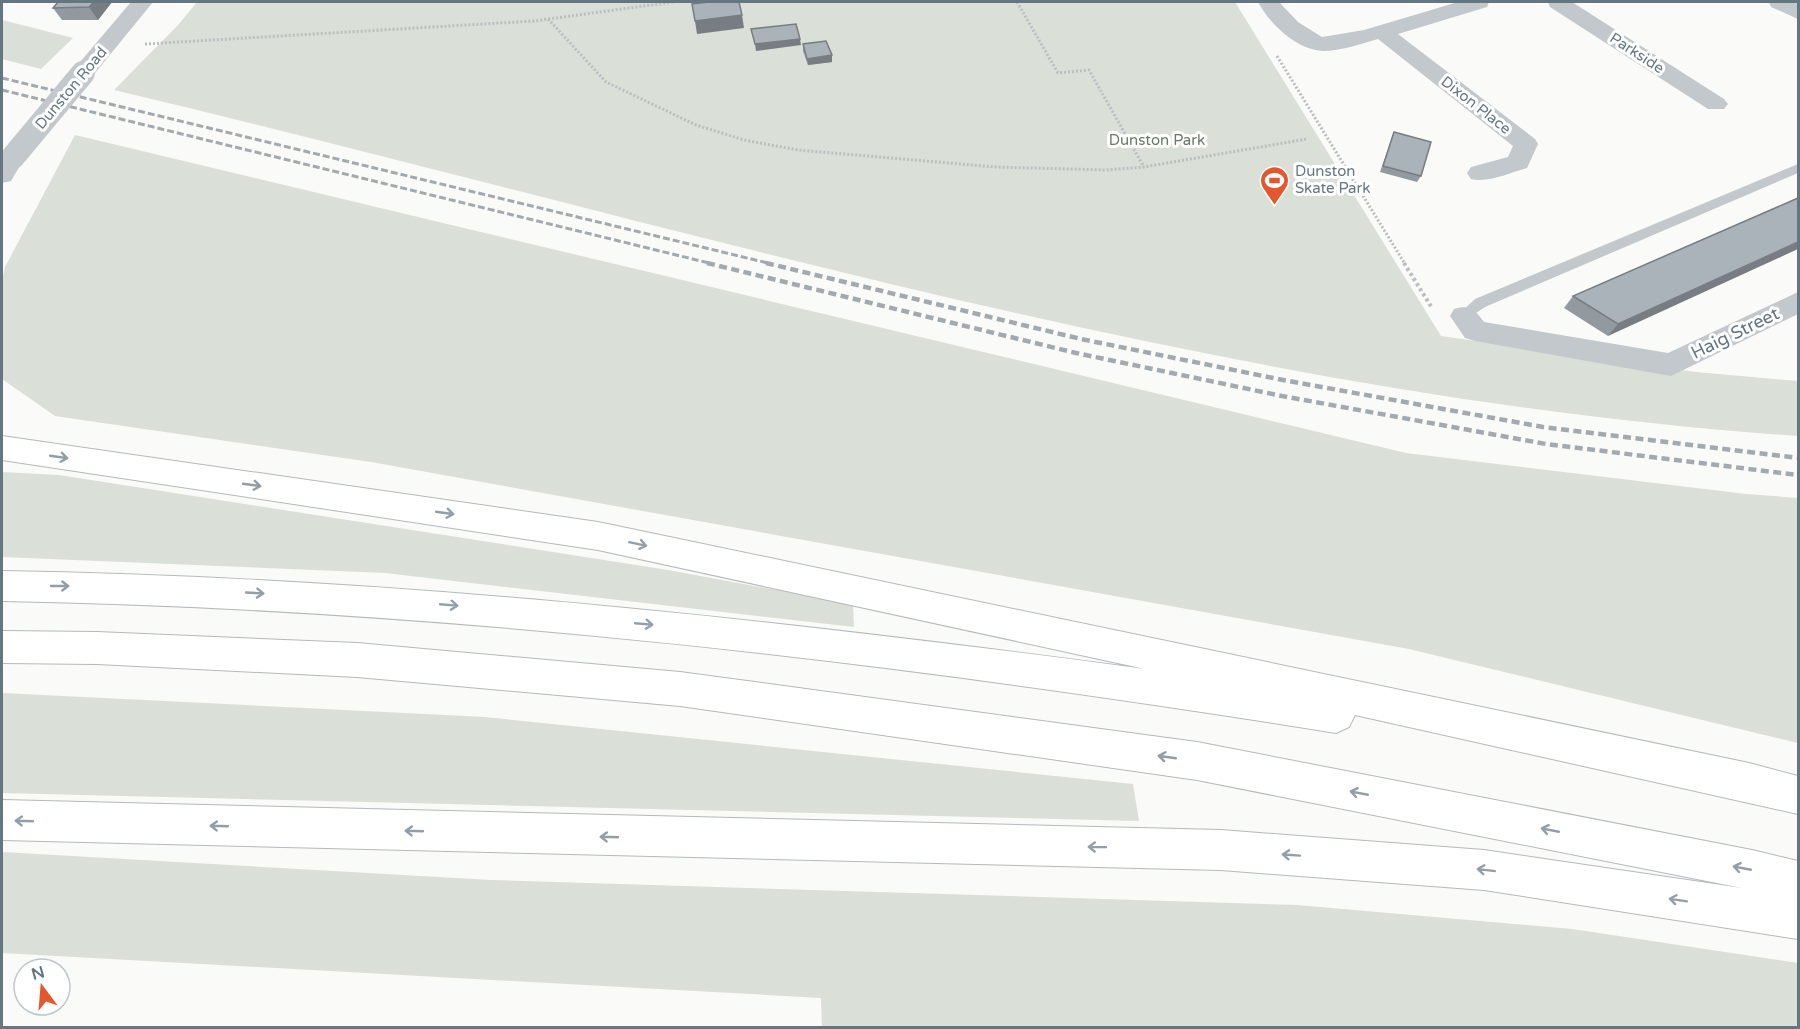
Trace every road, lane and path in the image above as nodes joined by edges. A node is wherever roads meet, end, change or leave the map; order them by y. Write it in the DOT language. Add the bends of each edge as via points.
graph roads {
  1 [pos="142,2"];
  2 [pos="674,2"];
  3 [pos="1017,2"];
  4 [pos="1268,2"];
  5 [pos="1479,2"];
  6 [pos="1558,2"];
  7 [pos="1779,2"];
  8 [pos="1798,13"];
  9 [pos="548,19"];
  10 [pos="1381,31"];
  11 [pos="107,46"];
  12 [pos="1274,51"];
  13 [pos="1716,104"];
  14 [pos="1307,139"];
  15 [pos="7,166"];
  16 [pos="1144,167"];
  17 [pos="1798,168"];
  18 [pos="1480,172"];
  19 [pos="1798,302"];
  20 [pos="1464,316"];
  21 [pos="3,448"];
  22 [pos="2,585"];
  23 [pos="2,647"];
  24 [pos="1749,782"];
  25 [pos="1798,795"];
  26 [pos="2,820"];
  27 [pos="1798,882"];
  28 [pos="1798,918"];
  1 -- 11 [label="street, Dunston Road"];
  2 -- 9 [label="path"];
  3 -- 16 [label="path" via="1058,73 1089,70"];
  4 -- 10 [label="street" via="1293,32 1322,45"];
  5 -- 10 [label="street"];
  6 -- 13 [label="street, Parkside"];
  7 -- 8 [label="street"];
  9 -- 11 [label="path"];
  9 -- 16 [label="path" via="606,82 696,125 744,140 798,150 995,167"];
  10 -- 18 [label="street, Dixon Place" via="1526,144 1518,162"];
  11 -- 15 [label="street, Dunston Road, bridge"];
  12 -- 20 [label="path" via="1433,309"];
  14 -- 16 [label="path"];
  17 -- 20 [label="lane" via="1480,303"];
  19 -- 20 [label="street, Haig Street" via="1671,365 1475,331"];
  21 -- 24 [label="highway, one-way" via="598,536"];
  22 -- 24 [label="highway, one-way" via="127,586 421,603 697,629 1160,686"];
  27 -- 23 [label="highway, one-way" via="1197,761 680,688 357,660"];
  24 -- 25 [label="highway"];
  28 -- 26 [label="highway, one-way" via="1484,870 1221,850"];
}
